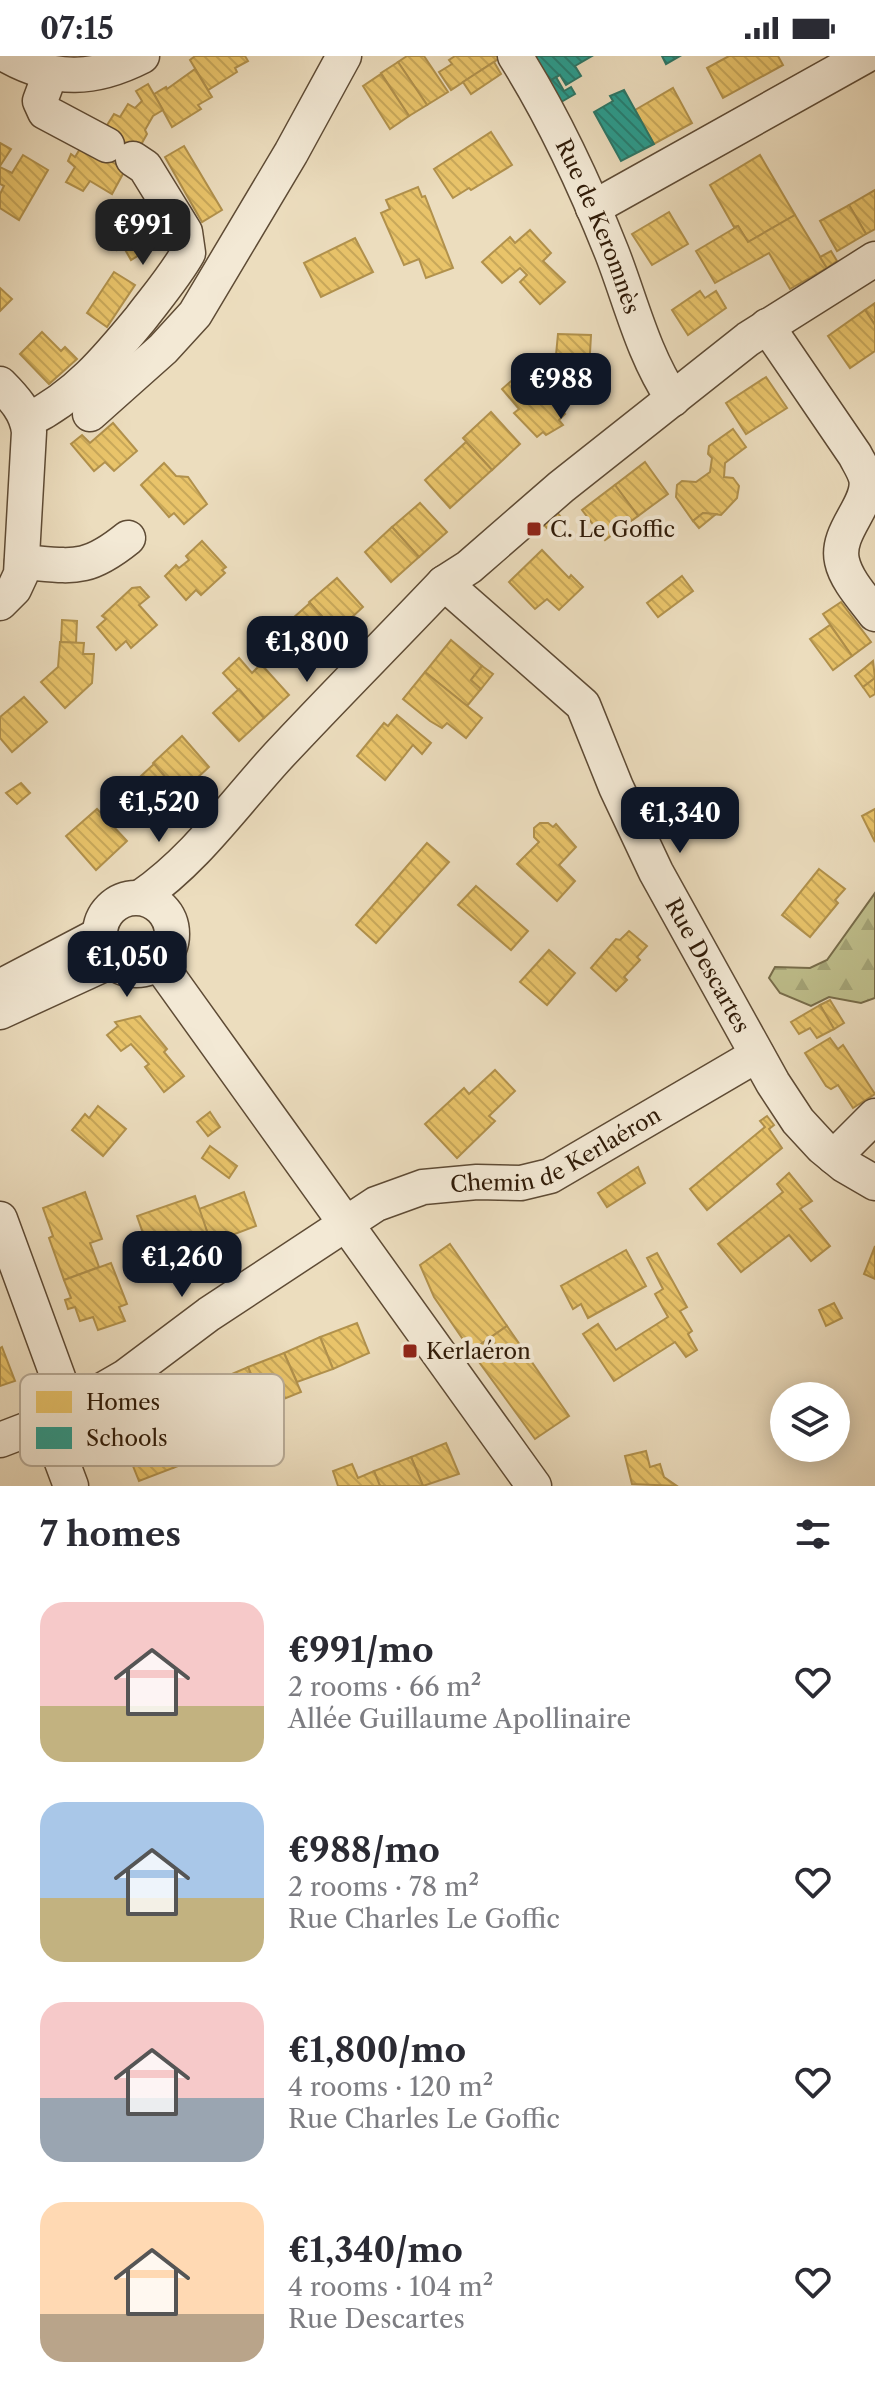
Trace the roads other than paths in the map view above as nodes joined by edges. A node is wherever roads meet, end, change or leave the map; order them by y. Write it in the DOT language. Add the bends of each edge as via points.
graph roads {
  1 [pos="8,56"];
  2 [pos="142,56"];
  3 [pos="344,56"];
  4 [pos="515,56"];
  5 [pos="865,56"];
  6 [pos="50,74"];
  7 [pos="593,208"];
  8 [pos="875,259"];
  9 [pos="758,333"];
  10 [pos="0,384"];
  11 [pos="667,391"];
  12 [pos="90,414"];
  13 [pos="28,420"];
  14 [pos="870,494"];
  15 [pos="128,538"];
  16 [pos="22,562"];
  17 [pos="444,583"];
  18 [pos="0,603"];
  19 [pos="875,614"];
  20 [pos="212,833"];
  21 [pos="141,897"];
  22 [pos="171,923"];
  23 [pos="105,948"];
  24 [pos="158,962"];
  25 [pos="0,987"];
  26 [pos="0,1012"];
  27 [pos="757,1055"];
  28 [pos="875,1116"];
  29 [pos="834,1157"];
  30 [pos="875,1183"];
  31 [pos="0,1219"];
  32 [pos="345,1223"];
  33 [pos="46,1374"];
  34 [pos="129,1374"];
  35 [pos="20,1432"];
  36 [pos="0,1440"];
  37 [pos="67,1466"];
  38 [pos="71,1486"];
  39 [pos="534,1486"];
  1 -- 6 [label="street"];
  2 -- 6 [label="street" via="105,72"];
  3 -- 12 [label="street" via="195,314"];
  4 -- 7 [label="street, Rue de Keromnès" via="553,121"];
  5 -- 7 [label="street"];
  6 -- 13 [label="street" via="40,101 45,112 145,167 185,232 188,253 103,365 55,406"];
  7 -- 11 [label="street, Rue de Keromnès"];
  8 -- 9 [label="street"];
  9 -- 11 [label="street"];
  9 -- 14 [label="street" via="855,455"];
  10 -- 13 [label="street"];
  11 -- 17 [label="street" via="469,567"];
  13 -- 16 [label="street"];
  14 -- 19 [label="street" via="846,531 840,557"];
  15 -- 16 [label="street" via="82,566"];
  16 -- 18 [label="street" via="14,589"];
  17 -- 20 [label="street"];
  17 -- 27 [label="street, Rue Descartes" via="583,705 656,872"];
  20 -- 21 [label="street"];
  20 -- 22 [label="street"];
  21 -- 22 [label="street" via="157,904"];
  21 -- 23 [label="street" via="110,908 100,926"];
  22 -- 24 [label="street" via="170,947"];
  23 -- 24 [label="street" via="130,970"];
  23 -- 25 [label="street"];
  23 -- 26 [label="street"];
  24 -- 32 [label="street"];
  27 -- 29 [label="street, Rue Descartes" via="787,1107"];
  27 -- 32 [label="street, Chemin de Kerlaéron" via="550,1176 521,1183 423,1187 386,1199"];
  28 -- 29 [label="street"];
  29 -- 30 [label="street, Rue Descartes"];
  31 -- 33 [label="street"];
  32 -- 34 [label="street, Chemin de Kerlaéron"];
  32 -- 39 [label="street"];
  35 -- 36 [label="street, Chemin de Kerlaéron"];
  37 -- 38 [label="street"];
}
